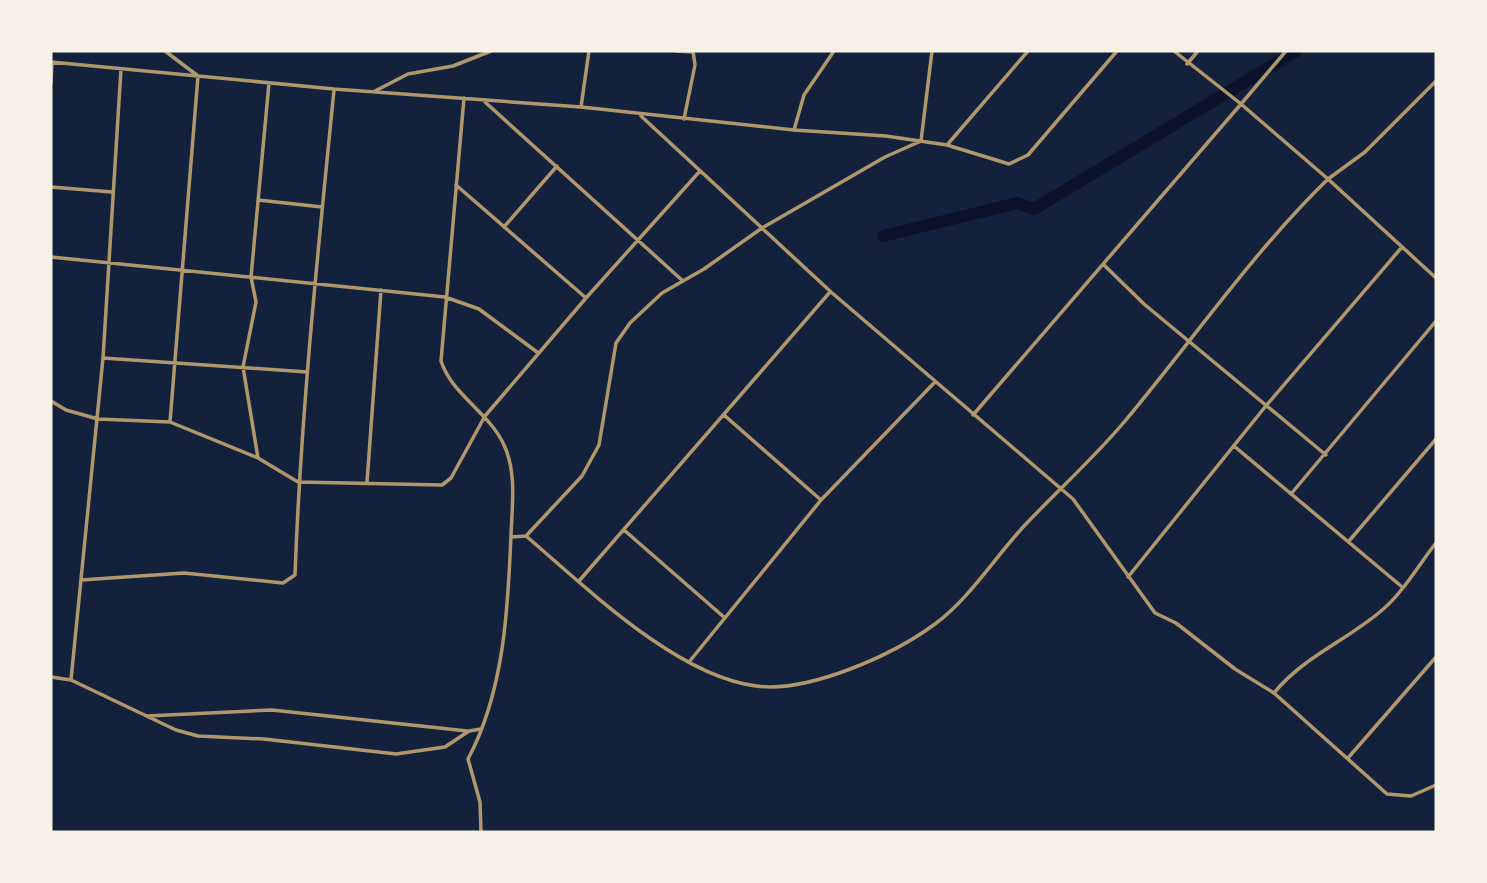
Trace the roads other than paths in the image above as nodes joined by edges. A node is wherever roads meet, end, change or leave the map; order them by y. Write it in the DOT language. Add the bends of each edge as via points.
graph roads {
  1 [pos="165,51"];
  2 [pos="491,51"];
  3 [pos="589,51"];
  4 [pos="676,51"];
  5 [pos="834,51"];
  6 [pos="932,51"];
  7 [pos="1028,51"];
  8 [pos="1116,51"];
  9 [pos="1174,51"];
  10 [pos="1198,51"];
  11 [pos="1286,51"];
  12 [pos="478,52"];
  13 [pos="693,52"];
  14 [pos="51,62"];
  15 [pos="1187,64"];
  16 [pos="121,69"];
  17 [pos="198,76"];
  18 [pos="1436,81"];
  19 [pos="51,83"];
  20 [pos="269,83"];
  21 [pos="334,89"];
  22 [pos="374,91"];
  23 [pos="464,98"];
  24 [pos="483,100"];
  25 [pos="1241,104"];
  26 [pos="581,107"];
  27 [pos="639,114"];
  28 [pos="684,119"];
  29 [pos="794,130"];
  30 [pos="921,141"];
  31 [pos="947,145"];
  32 [pos="557,166"];
  33 [pos="700,171"];
  34 [pos="1328,179"];
  35 [pos="456,185"];
  36 [pos="51,187"];
  37 [pos="112,192"];
  38 [pos="258,200"];
  39 [pos="322,207"];
  40 [pos="504,227"];
  41 [pos="762,228"];
  42 [pos="638,238"];
  43 [pos="1402,247"];
  44 [pos="51,257"];
  45 [pos="107,263"];
  46 [pos="1104,265"];
  47 [pos="181,271"];
  48 [pos="251,277"];
  49 [pos="1436,278"];
  50 [pos="683,281"];
  51 [pos="314,283"];
  52 [pos="381,290"];
  53 [pos="831,292"];
  54 [pos="445,297"];
  55 [pos="586,298"];
  56 [pos="1436,321"];
  57 [pos="1190,341"];
  58 [pos="538,353"];
  59 [pos="103,358"];
  60 [pos="172,362"];
  61 [pos="243,367"];
  62 [pos="307,372"];
  63 [pos="935,383"];
  64 [pos="51,401"];
  65 [pos="1265,407"];
  66 [pos="724,415"];
  67 [pos="973,415"];
  68 [pos="485,416"];
  69 [pos="97,419"];
  70 [pos="170,422"];
  71 [pos="1436,439"];
  72 [pos="1234,446"];
  73 [pos="1326,455"];
  74 [pos="258,458"];
  75 [pos="298,482"];
  76 [pos="367,482"];
  77 [pos="1061,488"];
  78 [pos="1292,494"];
  79 [pos="821,500"];
  80 [pos="624,530"];
  81 [pos="526,536"];
  82 [pos="511,537"];
  83 [pos="1349,541"];
  84 [pos="1436,543"];
  85 [pos="1434,550"];
  86 [pos="1127,578"];
  87 [pos="81,580"];
  88 [pos="579,581"];
  89 [pos="1402,586"];
  90 [pos="725,618"];
  91 [pos="1436,657"];
  92 [pos="689,662"];
  93 [pos="51,677"];
  94 [pos="71,680"];
  95 [pos="1274,693"];
  96 [pos="145,716"];
  97 [pos="482,729"];
  98 [pos="469,731"];
  99 [pos="1348,759"];
  100 [pos="1436,785"];
  101 [pos="481,832"];
  1 -- 17 [label="street"];
  2 -- 12 [label="street"];
  3 -- 26 [label="street"];
  4 -- 13 [label="street"];
  5 -- 29 [label="street" via="804,95"];
  6 -- 30 [label="street"];
  7 -- 31 [label="street"];
  8 -- 31 [label="street" via="1020,161 1009,164"];
  9 -- 15 [label="street"];
  10 -- 15 [label="street"];
  11 -- 25 [label="street"];
  12 -- 22 [label="street" via="453,66 408,74"];
  13 -- 28 [label="street" via="695,65"];
  14 -- 16 [label="street"];
  14 -- 19 [label="street"];
  15 -- 25 [label="street"];
  16 -- 17 [label="street"];
  16 -- 37 [label="street"];
  17 -- 20 [label="street"];
  17 -- 47 [label="street"];
  18 -- 34 [label="street" via="1365,152"];
  20 -- 21 [label="street"];
  20 -- 38 [label="street"];
  21 -- 22 [label="street"];
  21 -- 39 [label="street"];
  22 -- 23 [label="street"];
  23 -- 24 [label="street"];
  23 -- 35 [label="street"];
  24 -- 26 [label="street"];
  24 -- 32 [label="street"];
  25 -- 34 [label="street"];
  25 -- 46 [label="street"];
  26 -- 27 [label="street"];
  27 -- 28 [label="street"];
  27 -- 33 [label="street"];
  28 -- 29 [label="street"];
  29 -- 30 [label="street"];
  30 -- 31 [label="street"];
  30 -- 41 [label="street"];
  32 -- 40 [label="street"];
  32 -- 42 [label="street"];
  33 -- 41 [label="street"];
  33 -- 42 [label="street"];
  34 -- 43 [label="street"];
  34 -- 57 [label="street"];
  35 -- 40 [label="street"];
  35 -- 54 [label="street"];
  36 -- 37 [label="street"];
  37 -- 45 [label="street"];
  38 -- 39 [label="street"];
  38 -- 48 [label="street"];
  39 -- 51 [label="street"];
  40 -- 55 [label="street"];
  41 -- 50 [label="street"];
  41 -- 53 [label="street"];
  42 -- 50 [label="street"];
  42 -- 55 [label="street"];
  43 -- 49 [label="street"];
  43 -- 65 [label="street"];
  44 -- 45 [label="street"];
  45 -- 47 [label="street"];
  45 -- 59 [label="street"];
  46 -- 57 [label="street"];
  46 -- 67 [label="street"];
  47 -- 48 [label="street"];
  47 -- 60 [label="street"];
  48 -- 51 [label="street"];
  48 -- 61 [label="street" via="256,302"];
  50 -- 81 [label="street" via="662,293 616,343 599,445 582,476"];
  51 -- 52 [label="street"];
  51 -- 62 [label="street"];
  52 -- 54 [label="street"];
  52 -- 76 [label="street"];
  53 -- 63 [label="street"];
  53 -- 66 [label="street"];
  54 -- 58 [label="street" via="479,309"];
  54 -- 68 [label="street" via="441,361 445,373"];
  55 -- 58 [label="street"];
  56 -- 73 [label="street"];
  57 -- 65 [label="street"];
  57 -- 77 [label="street" via="1125,421"];
  58 -- 68 [label="street"];
  59 -- 60 [label="street"];
  59 -- 69 [label="street"];
  60 -- 61 [label="street"];
  60 -- 70 [label="street"];
  61 -- 62 [label="street"];
  61 -- 74 [label="street"];
  62 -- 75 [label="street"];
  63 -- 67 [label="street"];
  63 -- 79 [label="street"];
  64 -- 69 [label="street"];
  65 -- 72 [label="street"];
  65 -- 73 [label="street"];
  66 -- 79 [label="street"];
  66 -- 80 [label="street"];
  67 -- 77 [label="street"];
  68 -- 76 [label="street" via="451,478 442,485"];
  68 -- 82 [label="street" via="506,448 511,473"];
  69 -- 70 [label="street"];
  69 -- 87 [label="street"];
  70 -- 74 [label="street"];
  71 -- 83 [label="street"];
  72 -- 78 [label="street"];
  72 -- 86 [label="street"];
  73 -- 78 [label="street"];
  74 -- 75 [label="street"];
  75 -- 76 [label="street"];
  75 -- 87 [label="street" via="295,575 290,581 184,573"];
  77 -- 86 [label="street"];
  77 -- 92 [label="street" via="936,624 829,678 779,688 754,686"];
  78 -- 83 [label="street"];
  79 -- 90 [label="street"];
  80 -- 88 [label="street"];
  80 -- 90 [label="street"];
  81 -- 82 [label="street"];
  81 -- 88 [label="street"];
  82 -- 97 [label="street" via="505,628"];
  83 -- 89 [label="street"];
  84 -- 85 [label="street"];
  85 -- 89 [label="street"];
  86 -- 95 [label="street" via="1155,614 1176,623"];
  87 -- 94 [label="street"];
  88 -- 92 [label="street" via="658,644"];
  89 -- 95 [label="street" via="1384,609 1298,666"];
  90 -- 92 [label="street"];
  91 -- 99 [label="street"];
  93 -- 94 [label="street"];
  94 -- 96 [label="street"];
  95 -- 99 [label="street"];
  96 -- 98 [label="street" via="272,710"];
  96 -- 98 [label="street" via="198,736 396,754 445,747"];
  97 -- 98 [label="street"];
  97 -- 101 [label="street" via="468,759 480,802"];
  99 -- 100 [label="street" via="1387,794 1410,796"];
}
